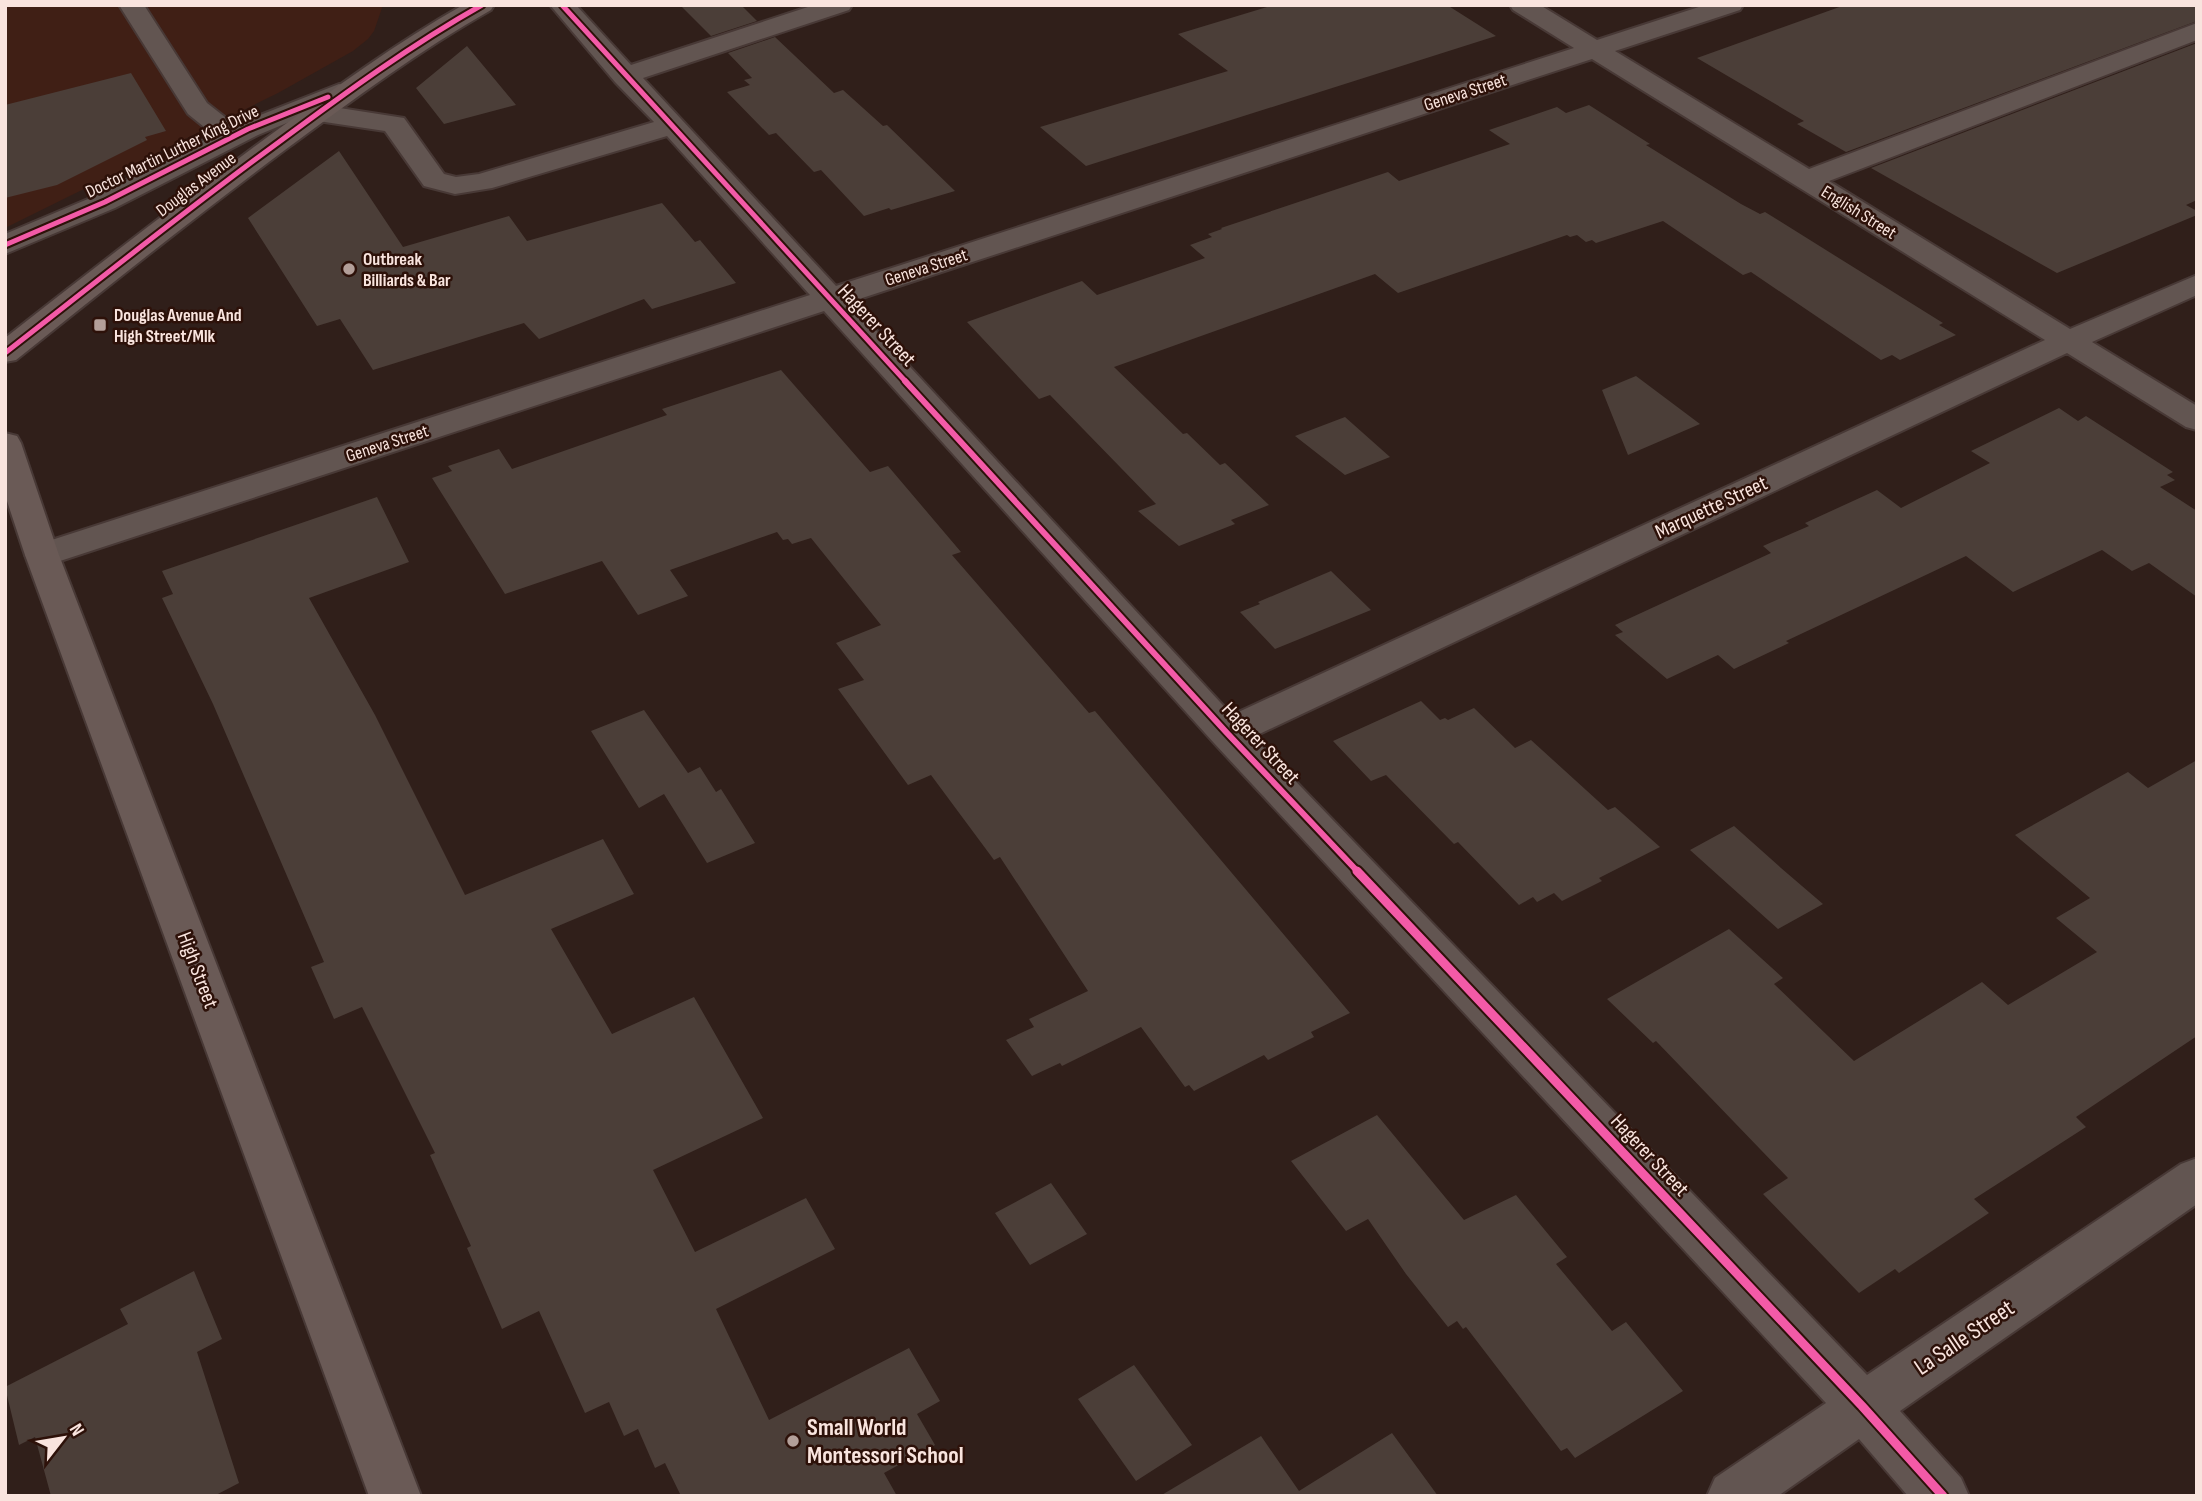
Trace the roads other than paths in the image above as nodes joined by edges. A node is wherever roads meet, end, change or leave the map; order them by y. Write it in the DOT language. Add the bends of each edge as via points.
graph roads {
  1 [pos="131,5"];
  2 [pos="482,5"];
  3 [pos="562,5"];
  4 [pos="840,5"];
  5 [pos="1522,5"];
  6 [pos="1731,5"];
  7 [pos="2197,31"];
  8 [pos="1594,50"];
  9 [pos="624,76"];
  10 [pos="354,86"];
  11 [pos="318,113"];
  12 [pos="671,126"];
  13 [pos="233,137"];
  14 [pos="1807,180"];
  15 [pos="5,245"];
  16 [pos="2197,284"];
  17 [pos="829,299"];
  18 [pos="2068,341"];
  19 [pos="5,353"];
  20 [pos="2197,419"];
  21 [pos="5,443"];
  22 [pos="42,555"];
  23 [pos="1227,733"];
  24 [pos="2197,1178"];
  25 [pos="1862,1406"];
  26 [pos="395,1496"];
  27 [pos="1733,1496"];
  28 [pos="1943,1496"];
  1 -- 13 [label="street" via="197,108"];
  2 -- 10 [label="main road, Douglas Avenue"];
  3 -- 9 [label="street, Hagerer Street"];
  4 -- 9 [label="street"];
  5 -- 8 [label="street, English Street"];
  6 -- 8 [label="street, Geneva Street"];
  7 -- 14 [label="street"];
  8 -- 14 [label="street, English Street"];
  8 -- 17 [label="street, Geneva Street"];
  9 -- 12 [label="street, Hagerer Street"];
  10 -- 11 [label="main road, Douglas Avenue"];
  10 -- 13 [label="street, Doctor Martin Luther King Drive"];
  11 -- 12 [label="street" via="394,124 434,180 455,186"];
  11 -- 19 [label="main road, Douglas Avenue"];
  12 -- 17 [label="street, Hagerer Street"];
  13 -- 15 [label="street, Doctor Martin Luther King Drive" via="105,202"];
  14 -- 18 [label="street, English Street"];
  16 -- 18 [label="street, Marquette Street"];
  17 -- 22 [label="street, Geneva Street"];
  17 -- 23 [label="street, Hagerer Street"];
  18 -- 20 [label="street, English Street"];
  18 -- 23 [label="street, Marquette Street"];
  21 -- 22 [label="main road, High Street"];
  22 -- 26 [label="main road, High Street"];
  23 -- 25 [label="street, Hagerer Street"];
  24 -- 25 [label="street, La Salle Street"];
  25 -- 27 [label="street, La Salle Street"];
  25 -- 28 [label="street, Hagerer Street"];
}
